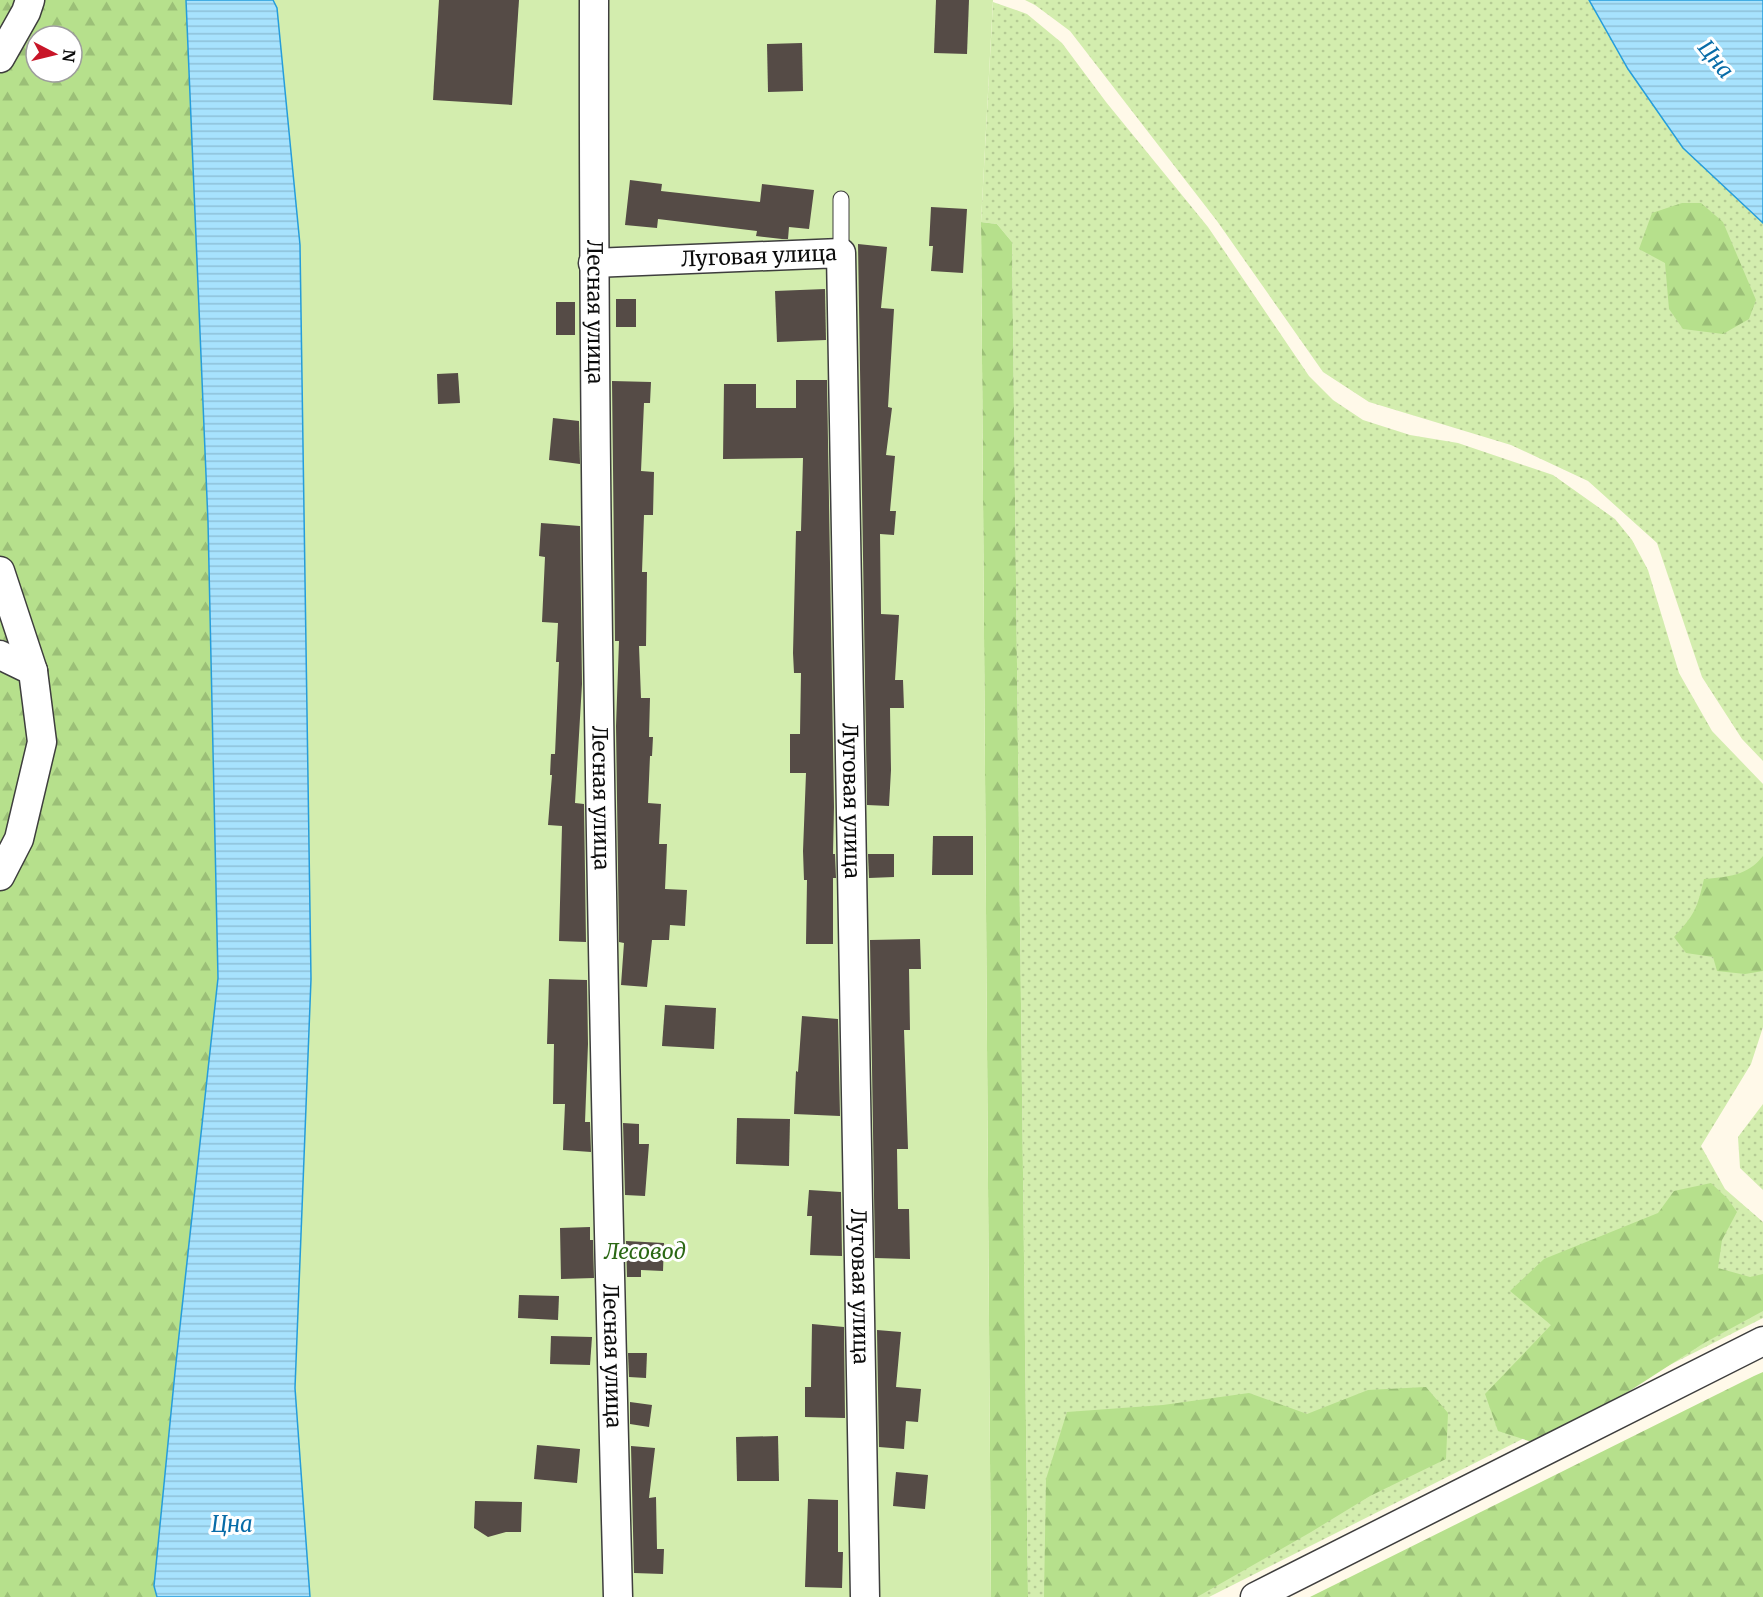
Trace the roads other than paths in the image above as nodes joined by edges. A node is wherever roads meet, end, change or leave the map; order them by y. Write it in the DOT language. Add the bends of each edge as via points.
graph roads {
  1 [pos="30,0"];
  2 [pos="594,0"];
  3 [pos="0,58"];
  4 [pos="842,199"];
  5 [pos="841,253"];
  6 [pos="593,263"];
  7 [pos="0,571"];
  8 [pos="0,655"];
  9 [pos="33,672"];
  10 [pos="0,876"];
  11 [pos="1763,1341"];
  12 [pos="618,1597"];
  13 [pos="865,1597"];
  14 [pos="1255,1597"];
  1 -- 3 [label="street"];
  2 -- 6 [label="street, Лесная улица"];
  4 -- 5 [label="lane"];
  5 -- 6 [label="street, Луговая улица"];
  5 -- 13 [label="street, Луговая улица"];
  6 -- 12 [label="street, Лесная улица" via="604,1047"];
  7 -- 9 [label="street"];
  8 -- 9 [label="street"];
  9 -- 10 [label="street" via="42,742 19,839"];
  11 -- 14 [label="street"];
}
